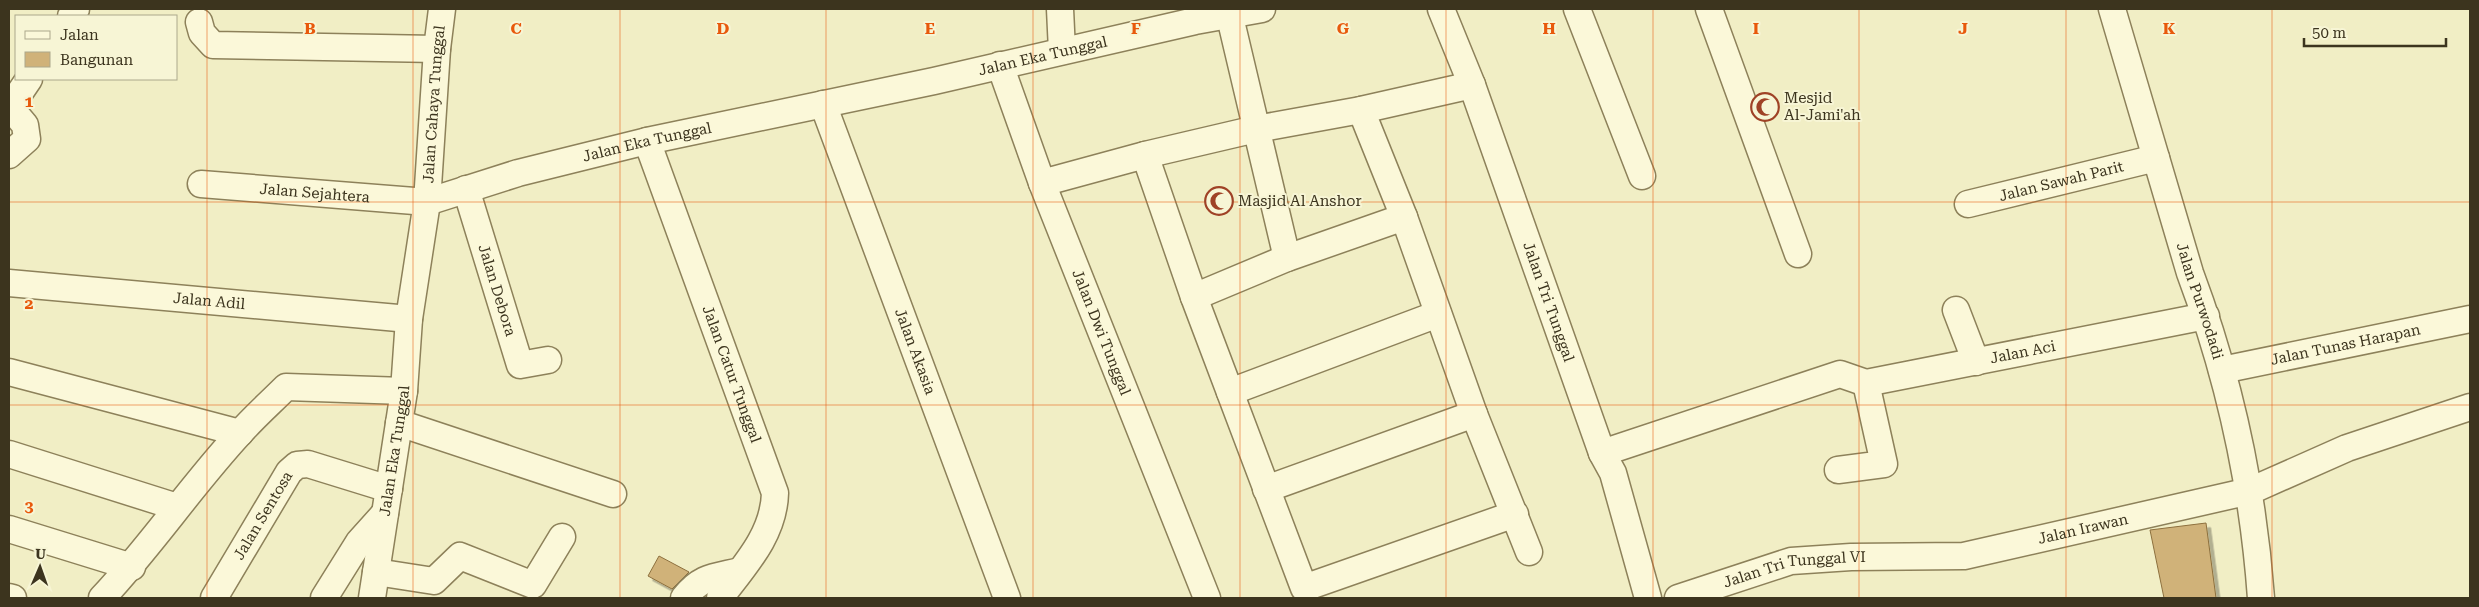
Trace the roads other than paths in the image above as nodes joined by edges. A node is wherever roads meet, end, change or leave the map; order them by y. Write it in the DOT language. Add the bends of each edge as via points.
graph roads {
  1 [pos="442,9"];
  2 [pos="1060,9"];
  3 [pos="1262,9"];
  4 [pos="1441,9"];
  5 [pos="1577,9"];
  6 [pos="1709,9"];
  7 [pos="2112,9"];
  8 [pos="1194,15"];
  9 [pos="1230,16"];
  10 [pos="199,22"];
  11 [pos="437,49"];
  12 [pos="1062,52"];
  13 [pos="1000,66"];
  14 [pos="28,80"];
  15 [pos="1472,85"];
  16 [pos="823,104"];
  17 [pos="9,107"];
  18 [pos="1361,110"];
  19 [pos="1256,129"];
  20 [pos="647,141"];
  21 [pos="9,155"];
  22 [pos="1145,155"];
  23 [pos="2156,158"];
  24 [pos="1642,176"];
  25 [pos="1042,183"];
  26 [pos="201,184"];
  27 [pos="466,189"];
  28 [pos="427,202"];
  29 [pos="1968,204"];
  30 [pos="1404,217"];
  31 [pos="1798,254"];
  32 [pos="1287,258"];
  33 [pos="9,283"];
  34 [pos="1194,297"];
  35 [pos="1956,310"];
  36 [pos="1438,314"];
  37 [pos="2206,316"];
  38 [pos="409,319"];
  39 [pos="2470,319"];
  40 [pos="548,360"];
  41 [pos="1976,362"];
  42 [pos="2222,370"];
  43 [pos="9,372"];
  44 [pos="1866,383"];
  45 [pos="404,391"];
  46 [pos="1230,392"];
  47 [pos="2470,407"];
  48 [pos="1474,414"];
  49 [pos="399,423"];
  50 [pos="240,433"];
  51 [pos="1602,453"];
  52 [pos="9,454"];
  53 [pos="1838,470"];
  54 [pos="1266,489"];
  55 [pos="2250,491"];
  56 [pos="613,494"];
  57 [pos="387,501"];
  58 [pos="177,507"];
  59 [pos="1515,514"];
  60 [pos="9,529"];
  61 [pos="562,537"];
  62 [pos="1529,552"];
  63 [pos="1914,558"];
  64 [pos="132,567"];
  65 [pos="740,571"];
  66 [pos="376,572"];
  67 [pos="9,597"];
  68 [pos="1198,597"];
  69 [pos="13,598"];
  70 [pos="102,598"];
  71 [pos="214,598"];
  72 [pos="324,598"];
  73 [pos="372,598"];
  74 [pos="684,598"];
  75 [pos="720,598"];
  76 [pos="1007,598"];
  77 [pos="1648,598"];
  78 [pos="1678,598"];
  79 [pos="2261,598"];
  1 -- 11 [label="street, Jalan Cahaya Tunggal"];
  2 -- 12 [label="street"];
  3 -- 9 [label="street, Jalan Eka Tunggal"];
  4 -- 15 [label="street, Jalan Tri Tunggal"];
  5 -- 24 [label="street"];
  6 -- 31 [label="street"];
  7 -- 23 [label="street, Jalan Purwodadi"];
  8 -- 9 [label="street, Jalan Eka Tunggal"];
  8 -- 12 [label="street, Jalan Eka Tunggal"];
  9 -- 19 [label="street"];
  10 -- 11 [label="street" via="202,34 213,45"];
  11 -- 28 [label="street, Jalan Cahaya Tunggal"];
  12 -- 13 [label="street, Jalan Eka Tunggal"];
  13 -- 16 [label="street, Jalan Eka Tunggal"];
  13 -- 25 [label="street, Jalan Dwi Tunggal"];
  14 -- 17 [label="street"];
  15 -- 18 [label="street"];
  15 -- 51 [label="street, Jalan Tri Tunggal"];
  16 -- 20 [label="street, Jalan Eka Tunggal"];
  16 -- 76 [label="street, Jalan Akasia"];
  17 -- 21 [label="street" via="25,125 26,139"];
  18 -- 19 [label="street"];
  18 -- 30 [label="street"];
  19 -- 22 [label="street"];
  19 -- 32 [label="street"];
  20 -- 27 [label="street, Jalan Eka Tunggal"];
  20 -- 65 [label="street, Jalan Catur Tunggal" via="775,493 775,506 762,543"];
  22 -- 25 [label="street"];
  22 -- 34 [label="street"];
  23 -- 29 [label="street, Jalan Sawah Parit"];
  23 -- 37 [label="street, Jalan Purwodadi"];
  25 -- 68 [label="street, Jalan Dwi Tunggal"];
  26 -- 28 [label="street, Jalan Sejahtera"];
  27 -- 28 [label="street, Jalan Eka Tunggal"];
  27 -- 40 [label="street, Jalan Debora" via="520,365"];
  28 -- 38 [label="street, Jalan Eka Tunggal"];
  30 -- 32 [label="street"];
  30 -- 36 [label="street"];
  32 -- 34 [label="street"];
  33 -- 38 [label="street, Jalan Adil"];
  34 -- 46 [label="street"];
  35 -- 41 [label="street"];
  36 -- 46 [label="street"];
  36 -- 48 [label="street"];
  37 -- 41 [label="street, Jalan Aci"];
  37 -- 42 [label="street, Jalan Purwodadi"];
  38 -- 45 [label="street, Jalan Eka Tunggal"];
  39 -- 42 [label="street, Jalan Tunas Harapan"];
  41 -- 44 [label="street, Jalan Aci"];
  42 -- 55 [label="street, Jalan Purwodadi"];
  43 -- 50 [label="street"];
  44 -- 51 [label="street, Jalan Aci" via="1840,374"];
  44 -- 53 [label="street" via="1884,464"];
  45 -- 49 [label="street, Jalan Eka Tunggal"];
  45 -- 50 [label="street" via="286,387"];
  46 -- 54 [label="street"];
  47 -- 55 [label="street, Jalan Irawan" via="2347,448"];
  48 -- 54 [label="street"];
  48 -- 59 [label="street"];
  49 -- 56 [label="street"];
  49 -- 57 [label="street, Jalan Eka Tunggal"];
  50 -- 58 [label="street"];
  51 -- 77 [label="street, Jalan Tri Tunggal" via="1613,473"];
  52 -- 58 [label="street"];
  54 -- 59 [label="street" via="1304,588"];
  55 -- 63 [label="street, Jalan Irawan" via="1964,556"];
  55 -- 79 [label="street, Jalan Purwodadi"];
  57 -- 66 [label="street, Jalan Eka Tunggal"];
  57 -- 71 [label="street, Jalan Sentosa" via="308,464 298,465 289,472"];
  57 -- 72 [label="street"];
  58 -- 64 [label="street"];
  59 -- 62 [label="street"];
  60 -- 64 [label="street"];
  61 -- 66 [label="street" via="533,585 460,556 434,581"];
  63 -- 78 [label="street, Jalan Tri Tunggal VI" via="1790,561"];
  64 -- 70 [label="street"];
  65 -- 74 [label="street" via="694,585"];
  65 -- 75 [label="street, Jalan Catur Tunggal"];
  66 -- 73 [label="street, Jalan Eka Tunggal"];
  67 -- 69 [label="street"];
}
